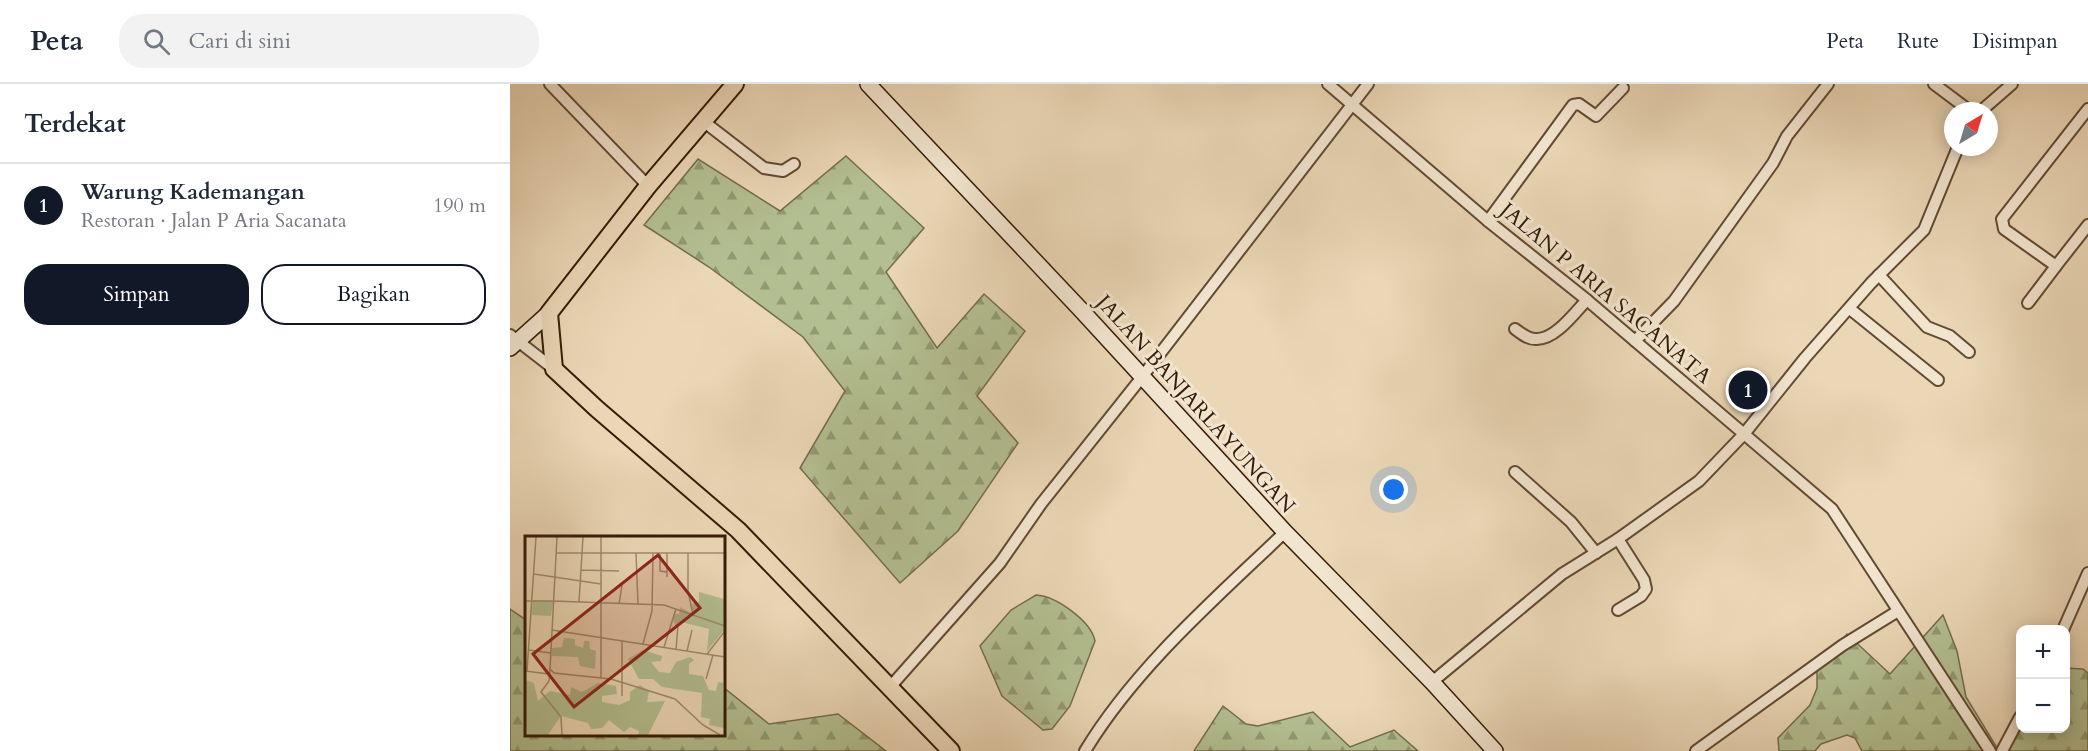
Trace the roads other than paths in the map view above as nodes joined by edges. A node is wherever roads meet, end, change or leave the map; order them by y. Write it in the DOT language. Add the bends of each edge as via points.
graph roads {
  1 [pos="550,84"];
  2 [pos="735,84"];
  3 [pos="868,84"];
  4 [pos="1328,84"];
  5 [pos="1368,84"];
  6 [pos="1828,84"];
  7 [pos="1934,84"];
  8 [pos="2012,84"];
  9 [pos="1623,88"];
  10 [pos="1958,102"];
  11 [pos="1991,102"];
  12 [pos="1353,105"];
  13 [pos="2088,109"];
  14 [pos="703,121"];
  15 [pos="1954,156"];
  16 [pos="794,164"];
  17 [pos="648,186"];
  18 [pos="1488,221"];
  19 [pos="2088,225"];
  20 [pos="2056,266"];
  21 [pos="1879,275"];
  22 [pos="1587,300"];
  23 [pos="2028,303"];
  24 [pos="1850,309"];
  25 [pos="549,313"];
  26 [pos="1515,330"];
  27 [pos="512,341"];
  28 [pos="1635,341"];
  29 [pos="1969,352"];
  30 [pos="554,369"];
  31 [pos="1143,377"];
  32 [pos="1938,380"];
  33 [pos="1744,434"];
  34 [pos="1515,472"];
  35 [pos="1285,532"];
  36 [pos="1618,539"];
  37 [pos="1596,553"];
  38 [pos="2088,573"];
  39 [pos="1618,610"];
  40 [pos="1898,611"];
  41 [pos="2065,625"];
  42 [pos="1432,682"];
  43 [pos="891,686"];
  44 [pos="2016,725"];
  45 [pos="951,751"];
  46 [pos="1085,751"];
  47 [pos="1495,751"];
  48 [pos="1696,751"];
  49 [pos="1990,751"];
  50 [pos="2002,751"];
  1 -- 17 [label="street"];
  2 -- 14 [label="main road"];
  3 -- 31 [label="street, JALAN BANJARLAYUNGAN"];
  4 -- 12 [label="street, JALAN P ARIA SACANATA"];
  5 -- 12 [label="street"];
  6 -- 28 [label="street" via="1787,136 1773,163 1674,301"];
  7 -- 10 [label="street"];
  8 -- 11 [label="street"];
  9 -- 18 [label="street" via="1596,116 1579,104 1573,105"];
  12 -- 18 [label="street, JALAN P ARIA SACANATA"];
  12 -- 31 [label="street"];
  13 -- 20 [label="street" via="2001,222 2004,229"];
  14 -- 16 [label="street" via="764,168 783,171"];
  14 -- 17 [label="main road"];
  15 -- 21 [label="street" via="1924,230"];
  17 -- 25 [label="main road"];
  18 -- 22 [label="street, JALAN P ARIA SACANATA"];
  19 -- 20 [label="street"];
  20 -- 23 [label="street"];
  21 -- 24 [label="street"];
  21 -- 29 [label="street" via="1927,327 1950,336"];
  22 -- 26 [label="street" via="1556,330 1539,340"];
  22 -- 28 [label="street, JALAN P ARIA SACANATA"];
  24 -- 32 [label="street"];
  24 -- 33 [label="street"];
  25 -- 27 [label="street"];
  25 -- 30 [label="main road"];
  27 -- 30 [label="street"];
  28 -- 33 [label="street, JALAN P ARIA SACANATA"];
  30 -- 43 [label="main road" via="738,530"];
  31 -- 35 [label="street, JALAN BANJARLAYUNGAN"];
  31 -- 43 [label="street" via="1041,504 1000,563"];
  33 -- 36 [label="street" via="1699,480"];
  33 -- 40 [label="street, JALAN P ARIA SACANATA" via="1832,509"];
  34 -- 37 [label="street" via="1570,522"];
  35 -- 42 [label="street, JALAN BANJARLAYUNGAN"];
  35 -- 46 [label="street" via="1137,681 1106,717"];
  36 -- 37 [label="street"];
  36 -- 39 [label="street" via="1646,589"];
  37 -- 42 [label="street" via="1531,598"];
  38 -- 41 [label="street"];
  40 -- 48 [label="street" via="1843,645"];
  40 -- 49 [label="street, JALAN P ARIA SACANATA"];
  42 -- 47 [label="street, JALAN BANJARLAYUNGAN"];
  43 -- 45 [label="main road"];
  44 -- 50 [label="street"];
}
